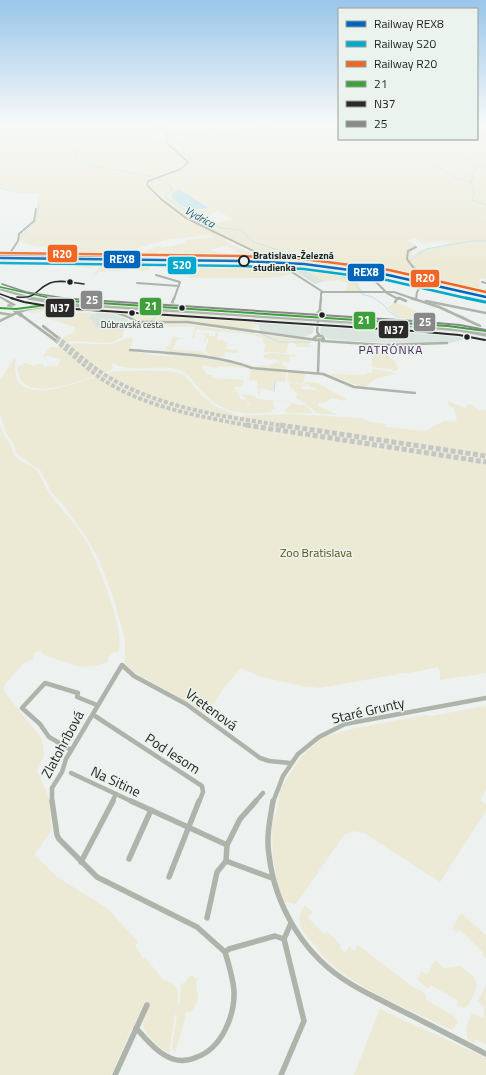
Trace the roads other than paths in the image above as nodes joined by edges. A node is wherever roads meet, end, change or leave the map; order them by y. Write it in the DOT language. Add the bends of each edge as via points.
graph roads {
  1 [pos="165,174"];
  2 [pos="36,209"];
  3 [pos="416,247"];
  4 [pos="0,256"];
  5 [pos="8,256"];
  6 [pos="114,257"];
  7 [pos="156,275"];
  8 [pos="366,277"];
  9 [pos="356,279"];
  10 [pos="371,279"];
  11 [pos="482,282"];
  12 [pos="137,283"];
  13 [pos="486,283"];
  14 [pos="179,286"];
  15 [pos="0,288"];
  16 [pos="387,292"];
  17 [pos="325,293"];
  18 [pos="0,297"];
  19 [pos="399,298"];
  20 [pos="416,299"];
  21 [pos="0,300"];
  22 [pos="406,301"];
  23 [pos="395,302"];
  24 [pos="76,304"];
  25 [pos="172,304"];
  26 [pos="0,308"];
  27 [pos="180,308"];
  28 [pos="170,309"];
  29 [pos="320,310"];
  30 [pos="0,313"];
  31 [pos="486,313"];
  32 [pos="24,314"];
  33 [pos="12,315"];
  34 [pos="309,317"];
  35 [pos="318,319"];
  36 [pos="332,319"];
  37 [pos="0,321"];
  38 [pos="480,326"];
  39 [pos="486,331"];
  40 [pos="486,335"];
  41 [pos="320,336"];
  42 [pos="318,337"];
  43 [pos="56,338"];
  44 [pos="302,338"];
  45 [pos="446,343"];
  46 [pos="130,350"];
  47 [pos="318,373"];
  48 [pos="415,393"];
  49 [pos="122,665"];
  50 [pos="486,698"];
  51 [pos="97,705"];
  52 [pos="95,716"];
  53 [pos="71,750"];
  54 [pos="290,763"];
  55 [pos="71,773"];
  56 [pos="263,792"];
  57 [pos="116,794"];
  58 [pos="151,810"];
  59 [pos="189,827"];
  60 [pos="226,844"];
  61 [pos="129,859"];
  62 [pos="226,861"];
  63 [pos="81,862"];
  64 [pos="169,877"];
  65 [pos="272,878"];
  66 [pos="207,918"];
  67 [pos="291,923"];
  68 [pos="284,939"];
  69 [pos="225,952"];
  70 [pos="147,1005"];
  71 [pos="136,1028"];
  72 [pos="486,1054"];
  73 [pos="115,1075"];
  74 [pos="281,1075"];
  1 -- 17 [label="street" via="148,181 147,185 186,218 278,263"];
  2 -- 5 [label="street" via="36,218 19,234"];
  3 -- 20 [label="street" via="408,251 406,258 423,282"];
  4 -- 5 [label="street"];
  5 -- 6 [label="street"];
  7 -- 14 [label="street" via="180,282"];
  8 -- 10 [label="street"];
  9 -- 10 [label="street"];
  10 -- 16 [label="street"];
  11 -- 13 [label="street"];
  12 -- 14 [label="street"];
  14 -- 25 [label="street"];
  15 -- 24 [label="main road" via="32,298"];
  15 -- 28 [label="main road" via="54,299"];
  16 -- 17 [label="street"];
  16 -- 19 [label="street"];
  16 -- 20 [label="street"];
  17 -- 29 [label="street" via="321,298"];
  18 -- 32 [label="highway"];
  19 -- 22 [label="street"];
  19 -- 23 [label="street"];
  20 -- 31 [label="street"];
  20 -- 38 [label="street"];
  21 -- 32 [label="highway, bridge"];
  24 -- 26 [label="highway"];
  24 -- 28 [label="main road"];
  25 -- 27 [label="street"];
  25 -- 28 [label="street"];
  27 -- 28 [label="main road"];
  27 -- 34 [label="main road"];
  28 -- 35 [label="main road"];
  29 -- 34 [label="street" via="315,316"];
  29 -- 35 [label="street"];
  29 -- 36 [label="street"];
  30 -- 33 [label="street"];
  32 -- 43 [label="highway"];
  33 -- 37 [label="street"];
  33 -- 44 [label="street" via="30,309 58,306 108,311 137,322 182,322"];
  34 -- 35 [label="main road"];
  35 -- 36 [label="main road"];
  35 -- 40 [label="main road"];
  35 -- 42 [label="street"];
  36 -- 39 [label="main road"];
  41 -- 42 [label="street"];
  42 -- 44 [label="street"];
  42 -- 44 [label="street"];
  42 -- 45 [label="street" via="329,341 384,345"];
  42 -- 47 [label="street"];
  46 -- 47 [label="street" via="201,357 252,368"];
  47 -- 48 [label="street" via="354,387"];
  49 -- 51 [label="street, Zlatohríbová"];
  49 -- 54 [label="street, Vretenová" via="137,677 174,695 260,758"];
  50 -- 54 [label="street, Staré Grunty" via="338,727 314,739"];
  51 -- 53 [label="street, Zlatohríbová"];
  51 -- 53 [label="street" via="77,697 78,693 46,683 22,708 40,724 49,738"];
  52 -- 59 [label="street, Pod lesom" via="202,786 203,792"];
  53 -- 63 [label="street, Zlatohríbová" via="52,788 51,797 57,835"];
  54 -- 65 [label="street, Staré Grunty" via="277,787 269,819 268,840"];
  55 -- 57 [label="street, Na Sitine"];
  56 -- 60 [label="street" via="240,819"];
  57 -- 58 [label="street, Na Sitine"];
  57 -- 63 [label="street"];
  58 -- 59 [label="street, Na Sitine"];
  58 -- 61 [label="street"];
  59 -- 60 [label="street, Na Sitine"];
  59 -- 64 [label="street"];
  60 -- 62 [label="street"];
  62 -- 65 [label="street"];
  62 -- 66 [label="street" via="217,872"];
  63 -- 69 [label="street, Zlatohríbová" via="97,877 197,927"];
  65 -- 67 [label="street, Staré Grunty"];
  67 -- 68 [label="street"];
  67 -- 72 [label="street, Staré Grunty" via="314,955 350,984"];
  68 -- 69 [label="street" via="275,936"];
  68 -- 74 [label="street" via="304,1021"];
  69 -- 71 [label="street" via="233,1003 216,1044 210,1050 202,1056 182,1061 170,1059"];
  70 -- 71 [label="street"];
  71 -- 73 [label="street"];
}
